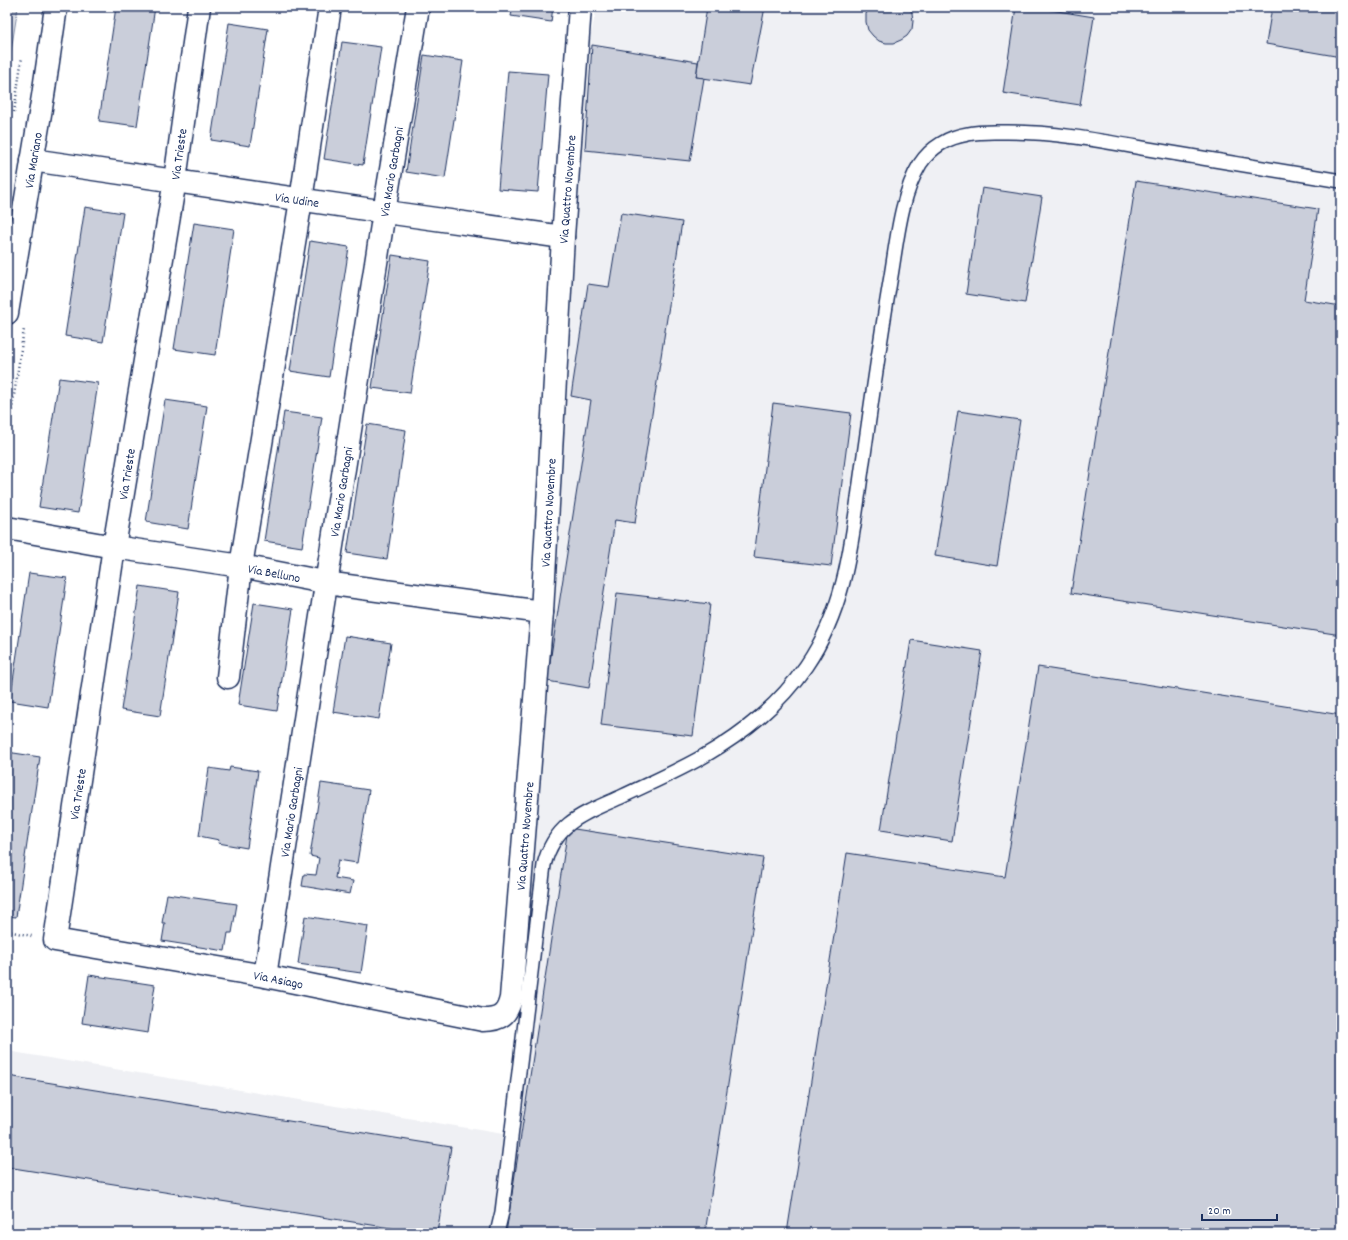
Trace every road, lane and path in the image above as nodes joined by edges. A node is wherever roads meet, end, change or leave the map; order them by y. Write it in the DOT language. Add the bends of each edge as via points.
graph roads {
  1 [pos="56,7"];
  2 [pos="199,7"];
  3 [pos="330,7"];
  4 [pos="418,7"];
  5 [pos="580,7"];
  6 [pos="23,52"];
  7 [pos="13,119"];
  8 [pos="32,160"];
  9 [pos="175,180"];
  10 [pos="1341,181"];
  11 [pos="300,200"];
  12 [pos="384,212"];
  13 [pos="563,237"];
  14 [pos="7,313"];
  15 [pos="7,528"];
  16 [pos="114,547"];
  17 [pos="241,566"];
  18 [pos="326,583"];
  19 [pos="542,612"];
  20 [pos="228,677"];
  21 [pos="55,940"];
  22 [pos="265,976"];
  23 [pos="502,1016"];
  24 [pos="497,1233"];
  1 -- 8 [label="street, Via Mariano"];
  2 -- 9 [label="street, Via Trieste"];
  3 -- 11 [label="street"];
  4 -- 12 [label="street, Via Mario Garbagni"];
  5 -- 13 [label="street, Via Quattro Novembre"];
  6 -- 7 [label="path"];
  8 -- 9 [label="street, Via Udine"];
  8 -- 14 [label="street, Via Mariano"];
  9 -- 11 [label="street, Via Udine"];
  9 -- 16 [label="street, Via Trieste"];
  10 -- 24 [label="lane" via="1032,132 979,132 952,138 936,147 922,160 912,180 899,226 848,563 824,637 789,690 739,734 681,768 588,811 560,833 547,853"];
  11 -- 12 [label="street, Via Udine"];
  11 -- 17 [label="street"];
  12 -- 13 [label="street, Via Udine"];
  12 -- 18 [label="street, Via Mario Garbagni"];
  13 -- 19 [label="street, Via Quattro Novembre"];
  15 -- 16 [label="street, Via Belluno"];
  16 -- 17 [label="street, Via Belluno"];
  16 -- 21 [label="street, Via Trieste"];
  17 -- 18 [label="street, Via Belluno"];
  17 -- 20 [label="street"];
  18 -- 19 [label="street, Via Belluno"];
  18 -- 22 [label="street, Via Mario Garbagni"];
  19 -- 23 [label="street, Via Quattro Novembre" via="511,998"];
  21 -- 22 [label="street, Via Asiago"];
  22 -- 23 [label="street, Via Asiago" via="483,1020"];
}
